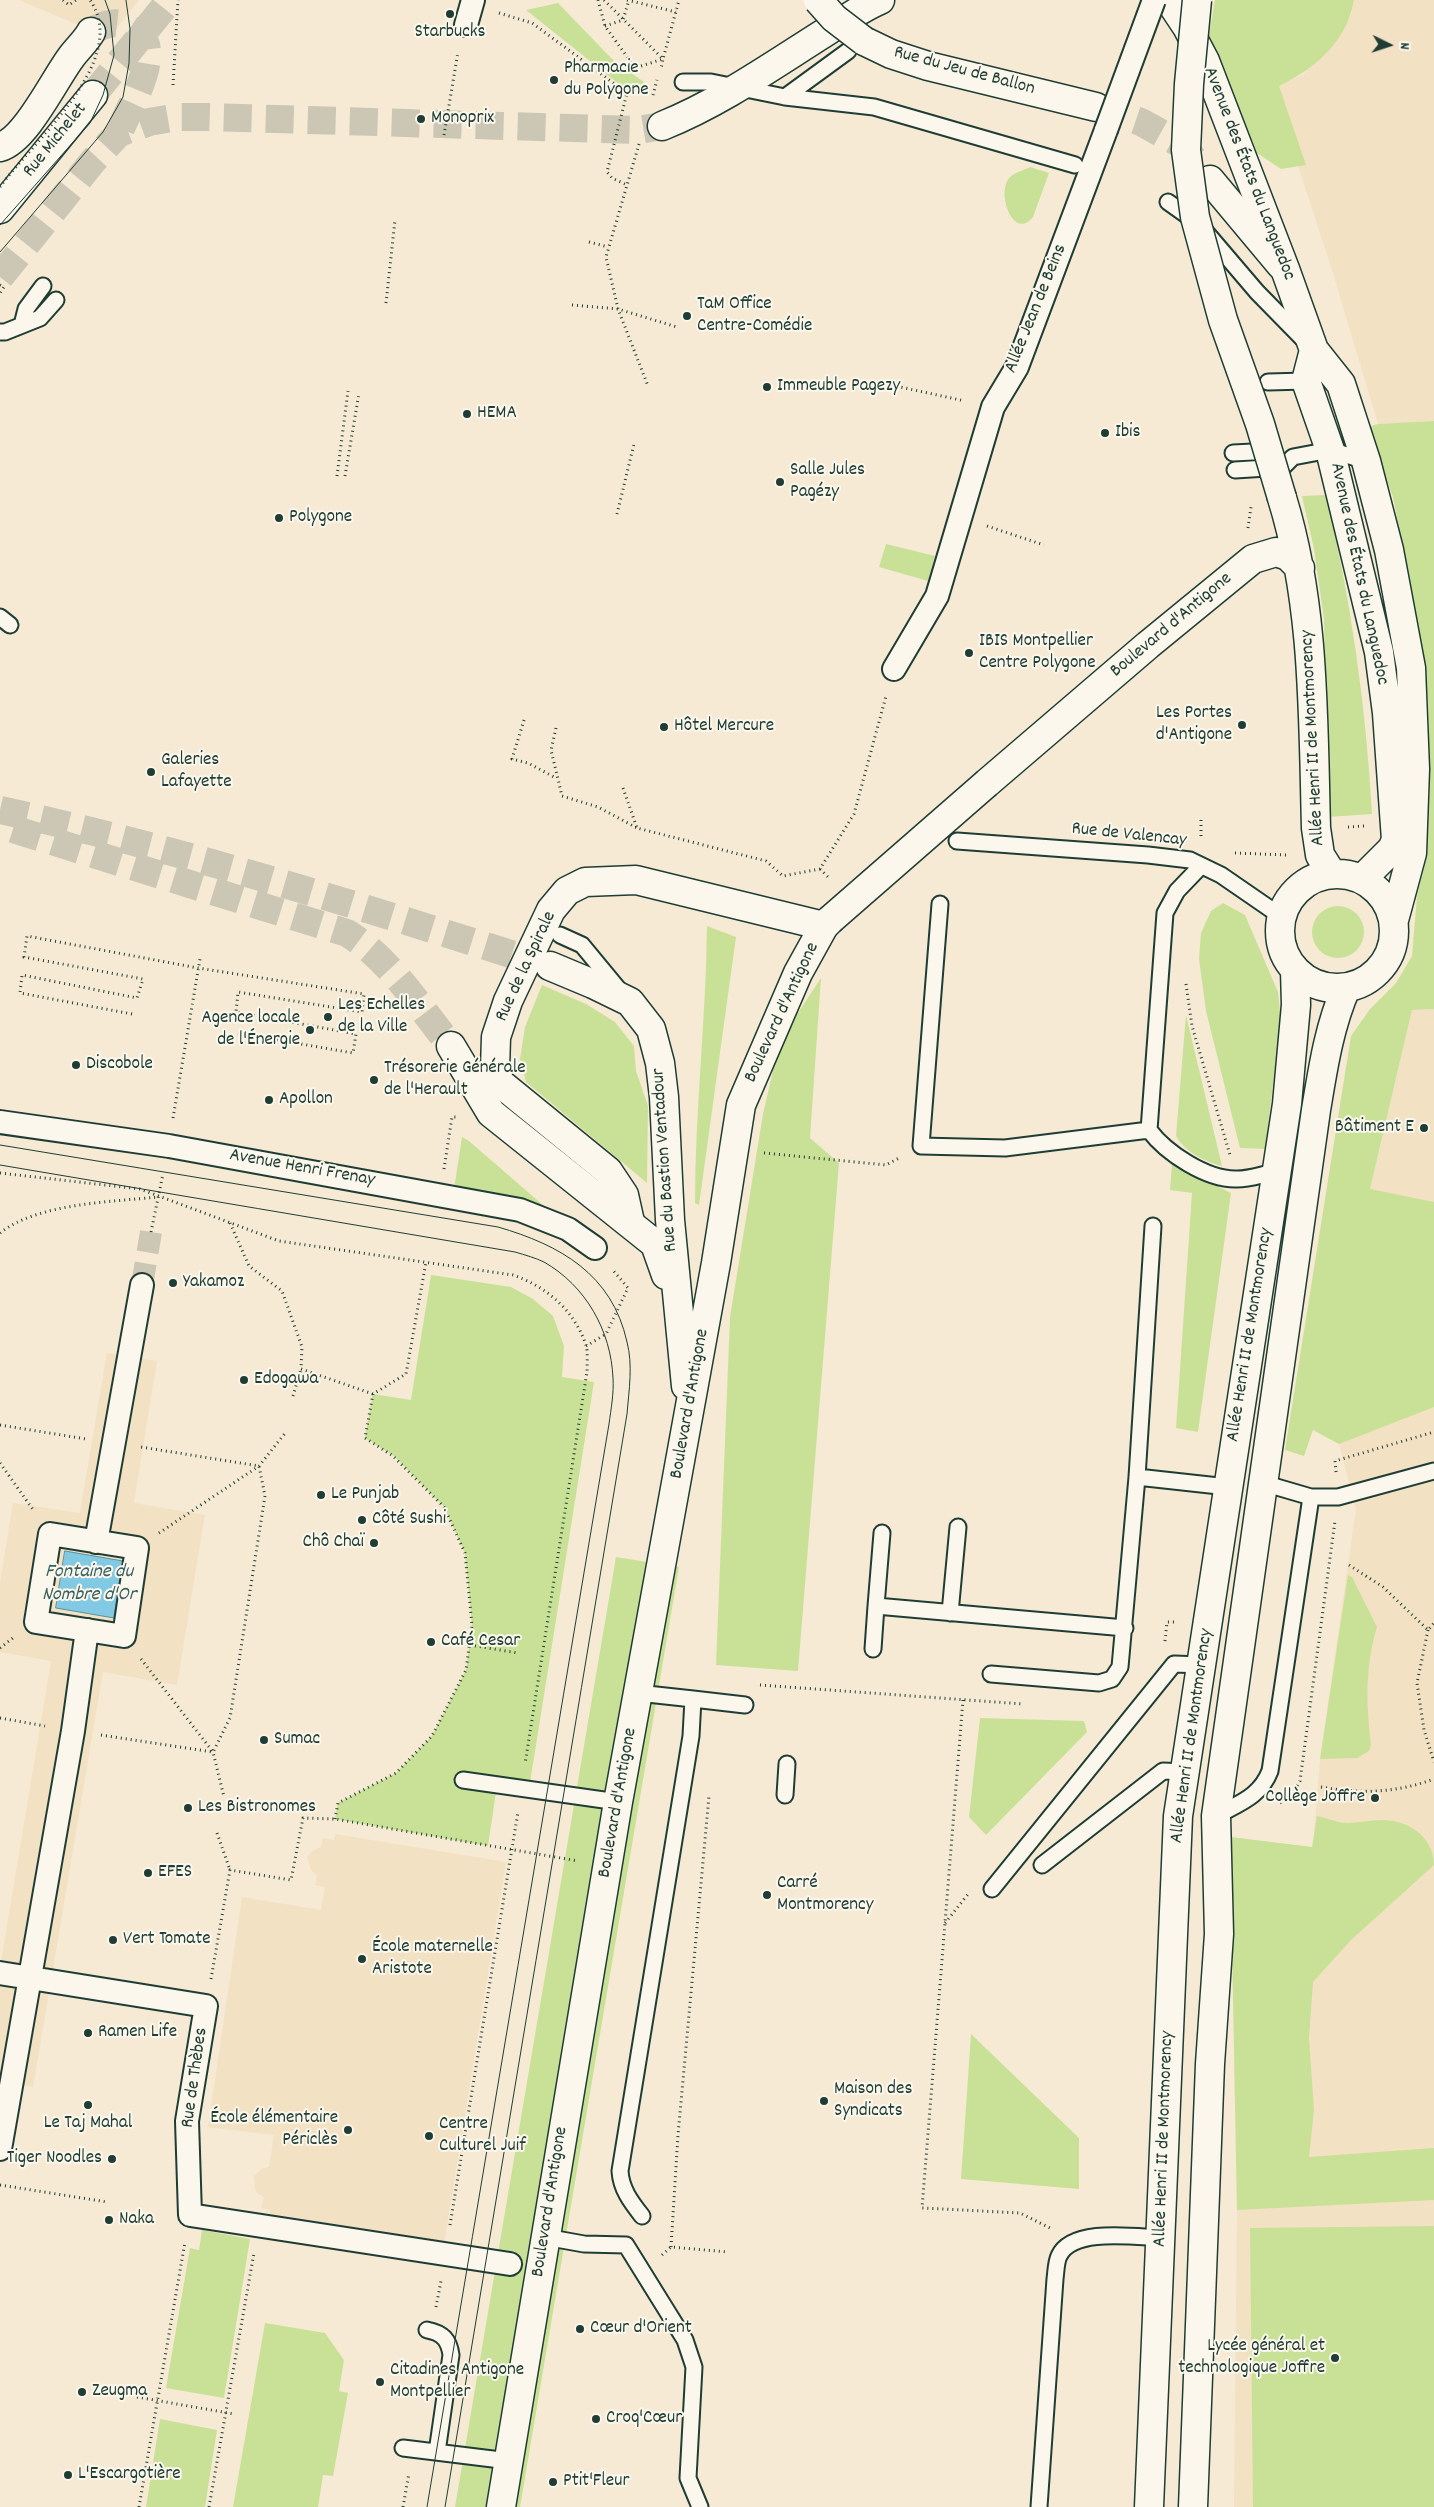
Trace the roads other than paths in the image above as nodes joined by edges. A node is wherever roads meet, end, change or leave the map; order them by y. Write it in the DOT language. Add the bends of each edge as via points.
graph roads {
  1 [pos="818,0"];
  2 [pos="880,0"];
  3 [pos="1174,1"];
  4 [pos="92,32"];
  5 [pos="856,46"];
  6 [pos="683,82"];
  7 [pos="742,87"];
  8 [pos="93,95"];
  9 [pos="784,97"];
  10 [pos="1101,119"];
  11 [pos="651,123"];
  12 [pos="0,146"];
  13 [pos="1075,165"];
  14 [pos="1210,180"];
  15 [pos="1168,202"];
  16 [pos="0,209"];
  17 [pos="1285,269"];
  18 [pos="43,286"];
  19 [pos="56,300"];
  20 [pos="22,325"];
  21 [pos="0,332"];
  22 [pos="1314,350"];
  23 [pos="1306,381"];
  24 [pos="1268,382"];
  25 [pos="1330,450"];
  26 [pos="1233,452"];
  27 [pos="1294,457"];
  28 [pos="1366,461"];
  29 [pos="1234,470"];
  30 [pos="1300,568"];
  31 [pos="894,669"];
  32 [pos="957,841"];
  33 [pos="1201,866"];
  34 [pos="1332,874"];
  35 [pos="1362,879"];
  36 [pos="940,904"];
  37 [pos="1282,917"];
  38 [pos="1394,920"];
  39 [pos="827,923"];
  40 [pos="560,935"];
  41 [pos="550,966"];
  42 [pos="1295,970"];
  43 [pos="1346,988"];
  44 [pos="630,1002"];
  45 [pos="451,1046"];
  46 [pos="0,1122"];
  47 [pos="1149,1130"];
  48 [pos="1276,1172"];
  49 [pos="630,1222"];
  50 [pos="1154,1226"];
  51 [pos="595,1248"];
  52 [pos="142,1285"];
  53 [pos="676,1304"];
  54 [pos="690,1414"];
  55 [pos="1434,1471"];
  56 [pos="1137,1477"];
  57 [pos="1263,1483"];
  58 [pos="1228,1487"];
  59 [pos="1311,1496"];
  60 [pos="958,1527"];
  61 [pos="882,1533"];
  62 [pos="96,1542"];
  63 [pos="876,1606"];
  64 [pos="950,1613"];
  65 [pos="1125,1628"];
  66 [pos="88,1630"];
  67 [pos="873,1648"];
  68 [pos="1202,1666"];
  69 [pos="991,1674"];
  70 [pos="638,1693"];
  71 [pos="694,1699"];
  72 [pos="745,1705"];
  73 [pos="787,1764"];
  74 [pos="1185,1772"];
  75 [pos="463,1780"];
  76 [pos="785,1795"];
  77 [pos="618,1802"];
  78 [pos="1216,1816"];
  79 [pos="1042,1865"];
  80 [pos="992,1889"];
  81 [pos="0,1973"];
  82 [pos="29,1978"];
  83 [pos="0,2149"];
  84 [pos="642,2216"];
  85 [pos="545,2237"];
  86 [pos="1161,2238"];
  87 [pos="510,2264"];
  88 [pos="430,2330"];
  89 [pos="408,2448"];
  90 [pos="436,2452"];
  91 [pos="509,2461"];
  92 [pos="501,2507"];
  93 [pos="700,2507"];
  94 [pos="1039,2507"];
  95 [pos="1149,2507"];
  96 [pos="1193,2507"];
  1 -- 5 [label="street, Rue du Jeu de Ballon, bridge"];
  2 -- 7 [label="street"];
  3 -- 10 [label="street, Allée Jean de Beins, bridge"];
  3 -- 17 [label="street, Avenue des États du Languedoc" via="1205,61"];
  3 -- 30 [label="street, bridge" via="1189,84 1186,150 1195,217 1224,320 1260,424"];
  4 -- 12 [label="street" via="34,115 15,137"];
  5 -- 9 [label="lane"];
  5 -- 10 [label="street, Rue du Jeu de Ballon"];
  6 -- 7 [label="lane"];
  7 -- 9 [label="lane"];
  7 -- 11 [label="street" via="683,118"];
  8 -- 16 [label="street, Rue Michelet"];
  9 -- 13 [label="lane" via="874,107"];
  10 -- 31 [label="street, Allée Jean de Beins" via="1017,367 993,407 938,596"];
  14 -- 17 [label="street"];
  15 -- 22 [label="lane" via="1199,224 1257,292"];
  17 -- 22 [label="street, Avenue des États du Languedoc"];
  18 -- 20 [label="lane" via="26,309"];
  19 -- 20 [label="lane" via="40,318"];
  20 -- 21 [label="lane"];
  22 -- 23 [label="street"];
  22 -- 28 [label="street, Avenue des États du Languedoc" via="1341,384"];
  23 -- 24 [label="lane"];
  23 -- 25 [label="street, Avenue des États du Languedoc"];
  25 -- 27 [label="lane"];
  25 -- 28 [label="lane"];
  25 -- 35 [label="street, Avenue des États du Languedoc" via="1379,652 1396,823 1396,840 1392,849"];
  26 -- 27 [label="lane" via="1282,451"];
  27 -- 29 [label="lane" via="1283,467"];
  28 -- 38 [label="street, Avenue des États du Languedoc" via="1389,550 1411,676 1415,769 1412,853"];
  30 -- 34 [label="street, Allée Henri II de Montmorency" via="1310,638 1316,828 1320,855"];
  30 -- 39 [label="street, Boulevard d'Antigone, bridge" via="1288,556 1276,552 1253,559 1155,639"];
  32 -- 33 [label="lane, Rue de Valencay" via="1148,855 1190,860"];
  33 -- 37 [label="lane, Rue de Valencay" via="1221,875"];
  33 -- 47 [label="lane" via="1178,891 1166,912"];
  34 -- 35 [label="street"];
  34 -- 37 [label="street" via="1302,886 1289,900"];
  35 -- 38 [label="street" via="1388,903"];
  36 -- 47 [label="lane" via="921,1146 1006,1148"];
  37 -- 42 [label="street" via="1280,936 1285,954"];
  38 -- 43 [label="street" via="1392,946 1380,969 1359,984"];
  39 -- 49 [label="street, Rue de la Spirale" via="636,880 586,882 567,891 551,910 508,1001 496,1038 495,1069 500,1084 608,1170 624,1194"];
  39 -- 54 [label="street, Boulevard d'Antigone" via="798,973 741,1105"];
  40 -- 44 [label="lane" via="582,945"];
  41 -- 44 [label="street, Rue du Bastion Ventadour"];
  42 -- 43 [label="street" via="1318,985"];
  42 -- 48 [label="street, Allée Henri II de Montmorency" via="1296,1006 1287,1104"];
  43 -- 57 [label="street, Allée Henri II de Montmorency" via="1326,1046"];
  44 -- 53 [label="street, Rue du Bastion Ventadour" via="651,1029 660,1063"];
  45 -- 49 [label="street" via="491,1112"];
  46 -- 51 [label="street, Avenue Henri Frenay" via="169,1146 520,1210 568,1229"];
  47 -- 48 [label="lane" via="1159,1143 1186,1163 1224,1179"];
  48 -- 58 [label="street, Allée Henri II de Montmorency"];
  49 -- 53 [label="street" via="655,1244"];
  50 -- 56 [label="lane"];
  52 -- 62 [label="street"];
  53 -- 54 [label="street, Rue du Bastion Ventadour"];
  54 -- 70 [label="street, Boulevard d'Antigone"];
  55 -- 59 [label="lane" via="1338,1497"];
  56 -- 58 [label="lane"];
  56 -- 65 [label="lane"];
  57 -- 59 [label="lane"];
  57 -- 78 [label="street, Allée Henri II de Montmorency"];
  58 -- 68 [label="street, Allée Henri II de Montmorency"];
  59 -- 78 [label="lane" via="1270,1771 1265,1785 1255,1794"];
  60 -- 64 [label="lane"];
  61 -- 63 [label="lane"];
  62 -- 66 [label="street" via="137,1548 124,1636"];
  62 -- 66 [label="street" via="50,1534 36,1622"];
  63 -- 64 [label="lane"];
  63 -- 67 [label="lane"];
  64 -- 65 [label="lane"];
  65 -- 69 [label="lane" via="1120,1667 1112,1678 1099,1683"];
  66 -- 82 [label="street"];
  68 -- 74 [label="street, Allée Henri II de Montmorency"];
  68 -- 80 [label="lane" via="1174,1664"];
  70 -- 71 [label="lane"];
  70 -- 77 [label="street, Boulevard d'Antigone"];
  71 -- 72 [label="lane"];
  71 -- 84 [label="lane" via="691,1736 620,2171 620,2182"];
  73 -- 76 [label="lane"];
  74 -- 79 [label="lane" via="1164,1771"];
  74 -- 86 [label="street, Allée Henri II de Montmorency" via="1178,1826"];
  75 -- 77 [label="lane"];
  77 -- 85 [label="street, Boulevard d'Antigone"];
  78 -- 96 [label="street, Allée Henri II de Montmorency" via="1219,1934 1210,2064"];
  81 -- 82 [label="street, Rue de Thèbes"];
  82 -- 83 [label="street"];
  82 -- 87 [label="street, Rue de Thèbes" via="206,2006 187,2121 190,2215"];
  85 -- 91 [label="street, Boulevard d'Antigone"];
  85 -- 93 [label="lane" via="584,2244 626,2245 685,2340 694,2367 688,2478"];
  86 -- 94 [label="lane" via="1103,2235 1075,2241 1060,2255 1055,2279"];
  86 -- 95 [label="street, Allée Henri II de Montmorency"];
  88 -- 90 [label="lane" via="444,2336 451,2355"];
  89 -- 90 [label="lane"];
  90 -- 91 [label="lane"];
  91 -- 92 [label="street, Boulevard d'Antigone"];
}
